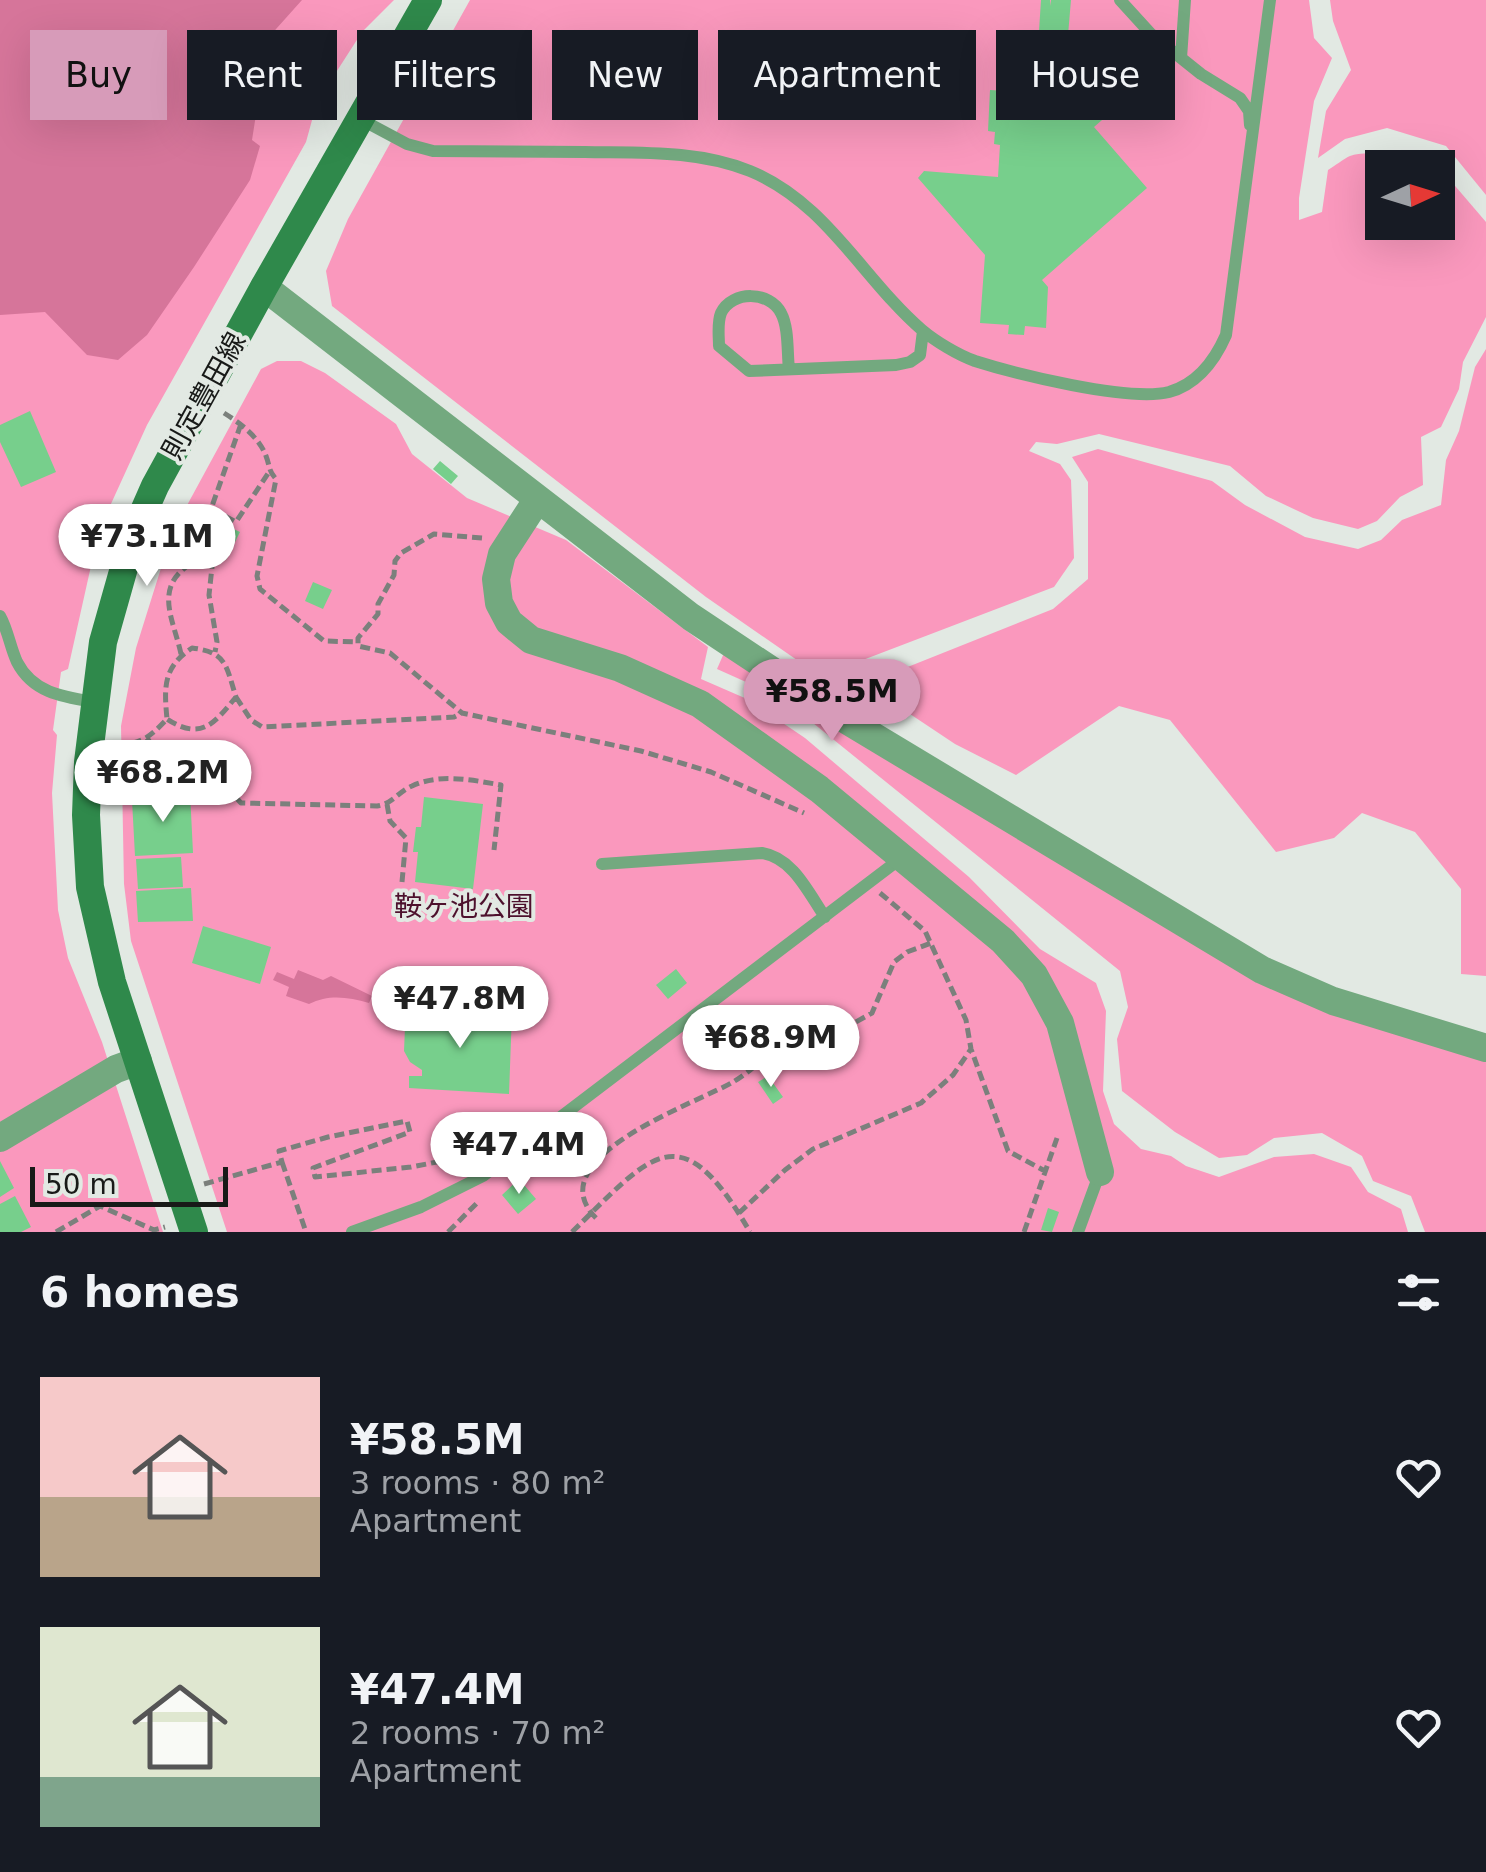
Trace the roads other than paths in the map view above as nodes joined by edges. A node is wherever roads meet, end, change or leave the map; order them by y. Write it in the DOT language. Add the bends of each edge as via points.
graph roads {
  1 [pos="428,0"];
  2 [pos="1120,0"];
  3 [pos="1186,0"];
  4 [pos="1270,0"];
  5 [pos="412,30"];
  6 [pos="1182,58"];
  7 [pos="362,120"];
  8 [pos="1251,142"];
  9 [pos="264,287"];
  10 [pos="923,331"];
  11 [pos="789,369"];
  12 [pos="537,500"];
  13 [pos="0,616"];
  14 [pos="94,702"];
  15 [pos="900,859"];
  16 [pos="602,864"];
  17 [pos="825,916"];
  18 [pos="1486,1048"];
  19 [pos="138,1061"];
  20 [pos="0,1138"];
  21 [pos="1100,1172"];
  22 [pos="182,1229"];
  23 [pos="352,1232"];
  24 [pos="1078,1232"];
  1 -- 5 [label="main road, 則定豊田線"];
  2 -- 6 [label="lane"];
  3 -- 6 [label="lane"];
  4 -- 8 [label="lane"];
  6 -- 8 [label="lane" via="1240,98"];
  7 -- 9 [label="main road, 則定豊田線"];
  7 -- 10 [label="lane" via="433,151 647,153 709,158 752,172 817,215"];
  8 -- 10 [label="lane" via="1226,335 1210,365 1188,382 1168,392 1086,389 971,360"];
  9 -- 12 [label="street"];
  9 -- 14 [label="main road, 則定豊田線" via="133,536"];
  10 -- 11 [label="lane" via="920,356 910,362"];
  11 -- 11 [label="lane" via="749,370 719,346 730,301 758,295 774,302 783,316"];
  12 -- 15 [label="street" via="502,554 496,579 509,622 531,640 620,668 700,704 819,789"];
  12 -- 18 [label="street" via="691,616 843,718 1262,970 1333,1001"];
  13 -- 14 [label="lane" via="32,682 55,696"];
  14 -- 19 [label="main road, 則定豊田線" via="86,815 90,886 102,949"];
  15 -- 17 [label="lane"];
  15 -- 21 [label="street" via="1034,975 1060,1023"];
  16 -- 17 [label="lane" via="775,855"];
  17 -- 23 [label="lane" via="478,1178"];
  19 -- 20 [label="street"];
  19 -- 22 [label="main road, 則定豊田線"];
  21 -- 24 [label="lane"];
}
